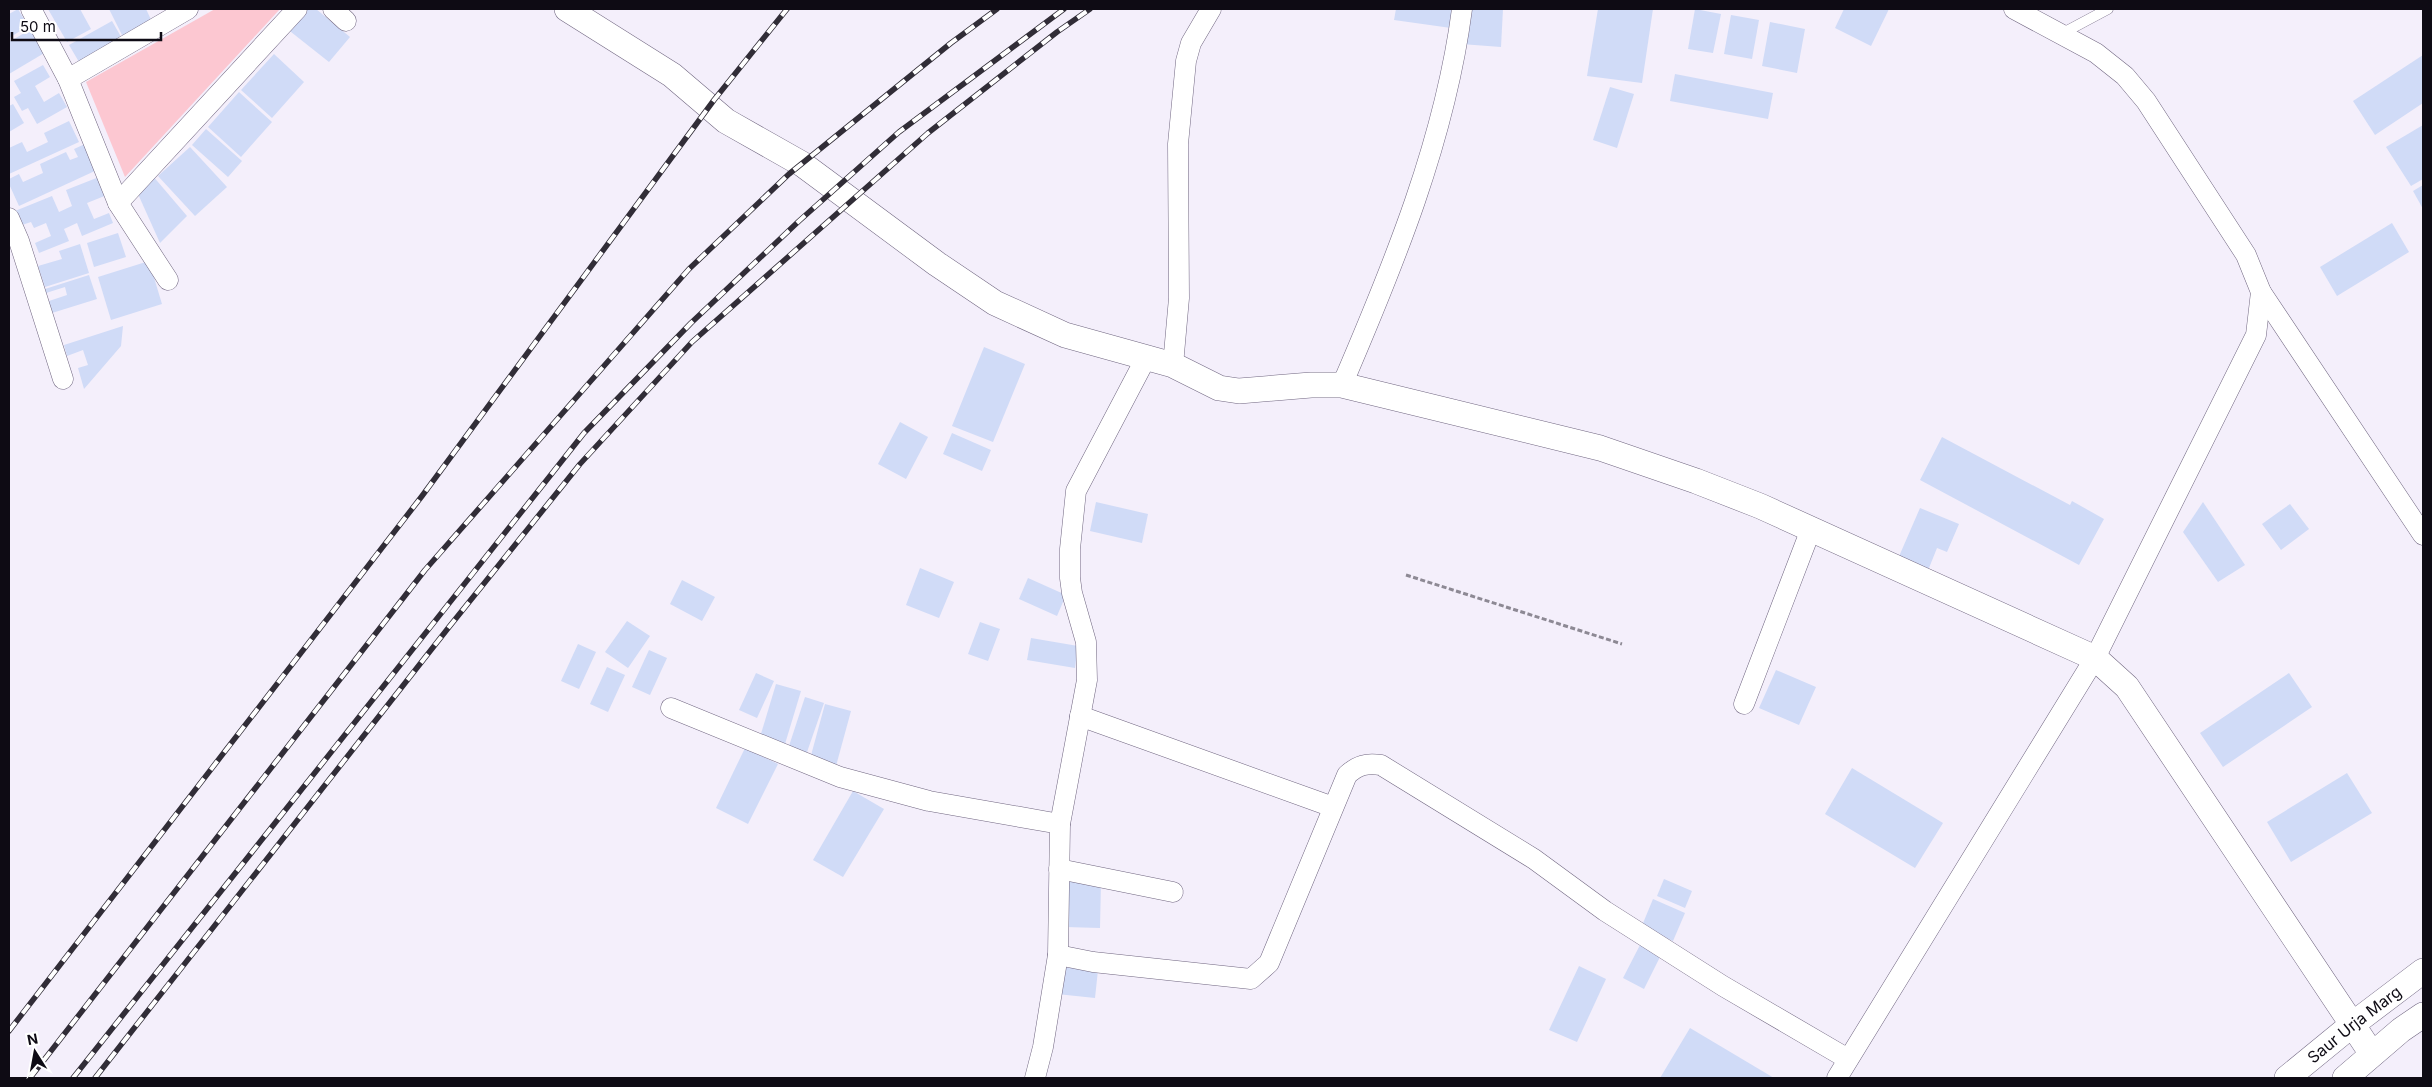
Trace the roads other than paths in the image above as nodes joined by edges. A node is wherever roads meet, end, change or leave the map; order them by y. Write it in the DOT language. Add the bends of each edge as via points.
graph roads {
  1 [pos="31,9"];
  2 [pos="188,9"];
  3 [pos="297,9"];
  4 [pos="566,9"];
  5 [pos="1211,9"];
  6 [pos="1462,9"];
  7 [pos="2014,9"];
  8 [pos="2108,9"];
  9 [pos="2063,33"];
  10 [pos="68,79"];
  11 [pos="118,203"];
  12 [pos="9,218"];
  13 [pos="168,280"];
  14 [pos="2261,292"];
  15 [pos="1147,356"];
  16 [pos="1173,365"];
  17 [pos="63,379"];
  18 [pos="1342,385"];
  19 [pos="1811,529"];
  20 [pos="2423,535"];
  21 [pos="2095,658"];
  22 [pos="1744,704"];
  23 [pos="671,708"];
  24 [pos="1080,716"];
  25 [pos="1333,807"];
  26 [pos="1060,824"];
  27 [pos="1059,869"];
  28 [pos="1173,892"];
  29 [pos="1058,955"];
  30 [pos="2423,971"];
  31 [pos="2423,1015"];
  32 [pos="2353,1024"];
  33 [pos="2372,1054"];
  34 [pos="1848,1059"];
  35 [pos="1035,1078"];
  36 [pos="1838,1078"];
  37 [pos="2287,1078"];
  38 [pos="2345,1078"];
  1 -- 10 [label="street"];
  2 -- 10 [label="street"];
  3 -- 11 [label="street"];
  4 -- 15 [label="street" via="672,75 726,121 802,164 995,304 1065,335"];
  5 -- 16 [label="street" via="1191,43 1186,61 1178,144 1179,298"];
  6 -- 18 [label="street" via="1450,77 1425,173 1390,275"];
  7 -- 9 [label="street"];
  8 -- 9 [label="lane"];
  9 -- 14 [label="street" via="2125,76 2146,101 2246,255"];
  10 -- 11 [label="street"];
  11 -- 13 [label="street"];
  12 -- 17 [label="street"];
  14 -- 20 [label="street"];
  14 -- 21 [label="street" via="2256,335"];
  15 -- 16 [label="street"];
  15 -- 24 [label="street" via="1076,491 1070,578 1088,661"];
  16 -- 18 [label="street" via="1219,388 1239,391"];
  18 -- 19 [label="street" via="1600,448 1696,481"];
  19 -- 21 [label="street"];
  19 -- 22 [label="street"];
  21 -- 32 [label="street" via="2127,687"];
  21 -- 34 [label="street"];
  23 -- 26 [label="street" via="840,777 929,801"];
  24 -- 25 [label="street"];
  24 -- 26 [label="street"];
  25 -- 29 [label="street" via="1269,963 1251,979 1093,962"];
  25 -- 34 [label="street" via="1346,775 1355,767 1367,763 1381,765 1534,859 1605,911 1706,975"];
  26 -- 27 [label="street"];
  27 -- 28 [label="street"];
  27 -- 29 [label="street"];
  29 -- 35 [label="street"];
  30 -- 32 [label="street, Saur Urja Marg"];
  31 -- 33 [label="street, Saur Urja Marg"];
  32 -- 33 [label="street"];
  32 -- 37 [label="street, Saur Urja Marg"];
  33 -- 38 [label="street, Saur Urja Marg"];
  34 -- 36 [label="street"];
}
